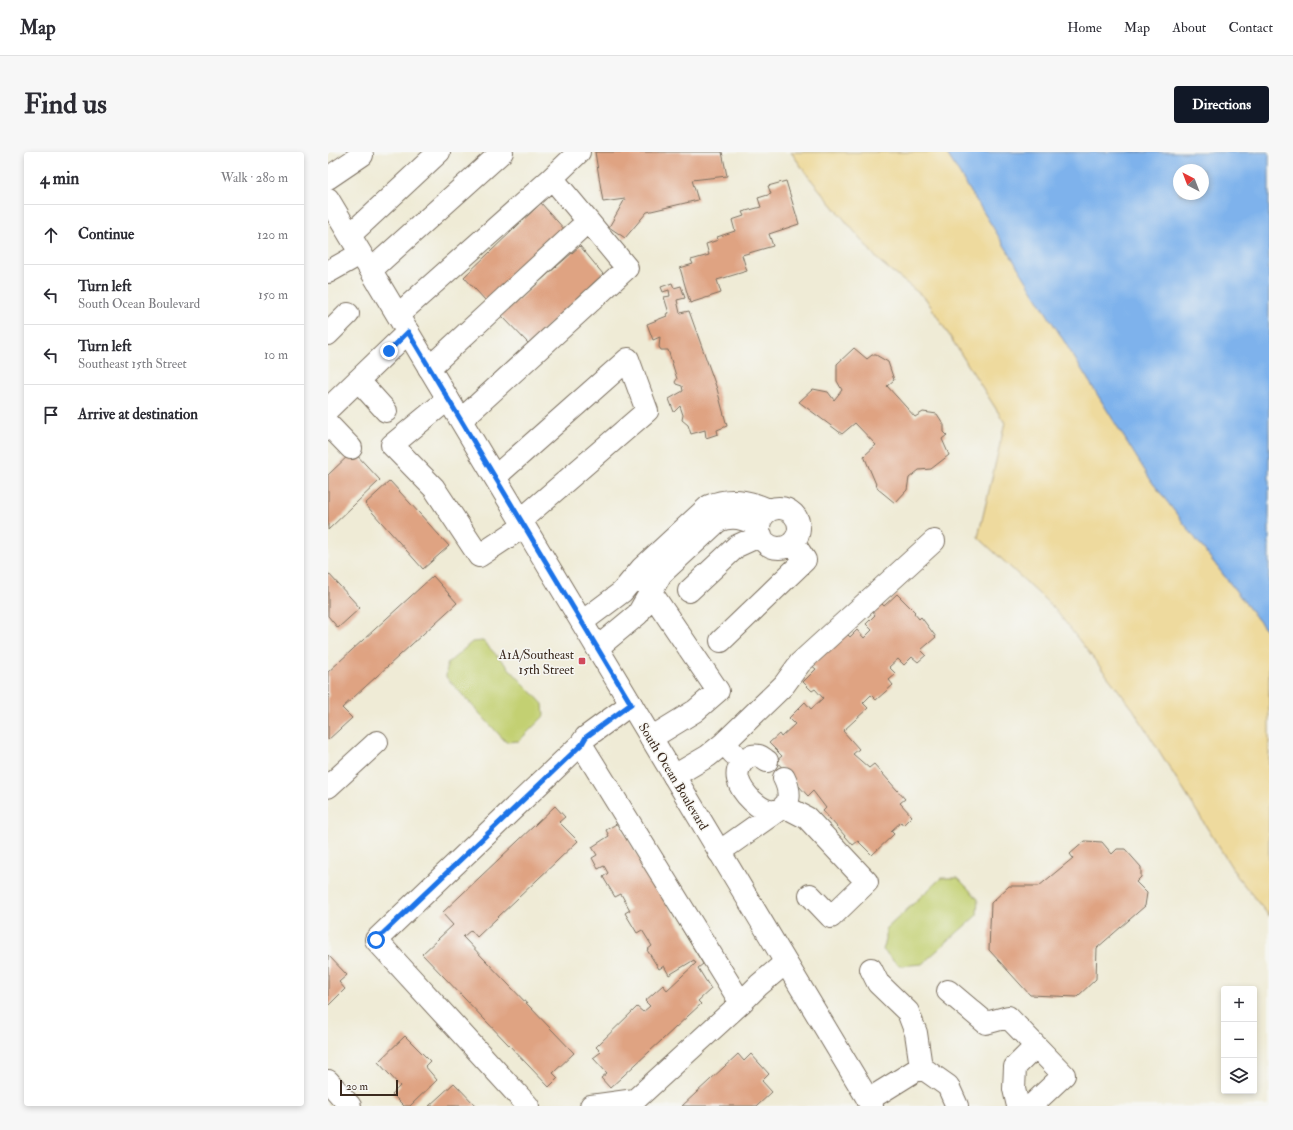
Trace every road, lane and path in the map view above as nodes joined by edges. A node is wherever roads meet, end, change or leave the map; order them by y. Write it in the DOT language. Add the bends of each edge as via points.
graph roads {
  1 [pos="439,152"];
  2 [pos="502,152"];
  3 [pos="579,152"];
  4 [pos="362,155"];
  5 [pos="328,178"];
  6 [pos="552,178"];
  7 [pos="328,199"];
  8 [pos="588,221"];
  9 [pos="360,253"];
  10 [pos="328,272"];
  11 [pos="348,314"];
  12 [pos="403,324"];
  13 [pos="328,334"];
  14 [pos="429,368"];
  15 [pos="358,380"];
  16 [pos="448,399"];
  17 [pos="331,400"];
  18 [pos="386,410"];
  19 [pos="460,420"];
  20 [pos="328,424"];
  21 [pos="351,448"];
  22 [pos="495,477"];
  23 [pos="522,523"];
  24 [pos="763,524"];
  25 [pos="934,541"];
  26 [pos="793,542"];
  27 [pos="638,573"];
  28 [pos="651,591"];
  29 [pos="689,591"];
  30 [pos="582,622"];
  31 [pos="721,641"];
  32 [pos="598,648"];
  33 [pos="631,704"];
  34 [pos="651,738"];
  35 [pos="377,742"];
  36 [pos="724,743"];
  37 [pos="582,744"];
  38 [pos="767,761"];
  39 [pos="742,762"];
  40 [pos="674,776"];
  41 [pos="784,778"];
  42 [pos="328,787"];
  43 [pos="781,808"];
  44 [pos="719,852"];
  45 [pos="810,895"];
  46 [pos="785,962"];
  47 [pos="871,969"];
  48 [pos="948,991"];
  49 [pos="741,1003"];
  50 [pos="1036,1046"];
  51 [pos="921,1067"];
  52 [pos="328,1082"];
  53 [pos="870,1103"];
  54 [pos="350,1106"];
  55 [pos="528,1106"];
  56 [pos="591,1106"];
  57 [pos="957,1106"];
  58 [pos="1018,1106"];
  59 [pos="1031,1106"];
  1 -- 9 [label="main road"];
  2 -- 9 [label="main road"];
  3 -- 6 [label="main road"];
  4 -- 5 [label="main road"];
  6 -- 8 [label="main road"];
  6 -- 12 [label="main road"];
  7 -- 9 [label="main road, South Ocean Boulevard"];
  8 -- 14 [label="main road"];
  8 -- 19 [label="main road" via="627,268"];
  9 -- 10 [label="main road"];
  9 -- 12 [label="main road, South Ocean Boulevard"];
  11 -- 13 [label="main road"];
  12 -- 14 [label="main road, South Ocean Boulevard"];
  12 -- 15 [label="main road"];
  14 -- 16 [label="main road, South Ocean Boulevard"];
  15 -- 17 [label="main road"];
  15 -- 18 [label="main road"];
  16 -- 19 [label="main road, South Ocean Boulevard"];
  16 -- 23 [label="main road" via="392,445 434,488 479,556"];
  19 -- 22 [label="main road, South Ocean Boulevard"];
  20 -- 21 [label="main road"];
  22 -- 23 [label="main road, South Ocean Boulevard"];
  22 -- 23 [label="main road" via="628,359 647,411"];
  23 -- 30 [label="main road, South Ocean Boulevard"];
  24 -- 26 [label="main road" via="766,543 784,547"];
  24 -- 26 [label="main road" via="778,508 788,510 799,524 798,534"];
  24 -- 27 [label="main road" via="740,500 721,501 709,506"];
  24 -- 28 [label="main road" via="739,517 727,517 718,521 661,574"];
  24 -- 29 [label="main road"];
  25 -- 36 [label="main road" via="800,664 784,684"];
  26 -- 31 [label="main road" via="805,560"];
  27 -- 28 [label="main road"];
  27 -- 30 [label="main road" via="622,592"];
  28 -- 32 [label="main road" via="638,614"];
  28 -- 34 [label="main road" via="718,691 695,711"];
  30 -- 32 [label="main road, South Ocean Boulevard"];
  32 -- 33 [label="main road, South Ocean Boulevard"];
  33 -- 34 [label="main road, South Ocean Boulevard"];
  33 -- 37 [label="main road" via="586,737"];
  34 -- 40 [label="main road, South Ocean Boulevard"];
  35 -- 42 [label="main road"];
  36 -- 39 [label="main road"];
  36 -- 40 [label="main road" via="708,756"];
  37 -- 49 [label="main road"];
  37 -- 55 [label="main road" via="376,940"];
  38 -- 39 [label="main road" via="760,756 752,756"];
  39 -- 43 [label="main road" via="738,770 739,784 759,808 768,811"];
  40 -- 44 [label="main road, South Ocean Boulevard"];
  41 -- 43 [label="main road" via="790,788 789,798"];
  43 -- 44 [label="main road"];
  43 -- 45 [label="main road" via="807,818 866,882 831,917"];
  44 -- 46 [label="main road, South Ocean Boulevard"];
  46 -- 49 [label="main road"];
  46 -- 53 [label="main road, South Ocean Boulevard"];
  47 -- 51 [label="main road" via="878,983 908,1012 916,1033"];
  48 -- 50 [label="main road" via="986,1023 1008,1017"];
  49 -- 56 [label="main road" via="635,1100"];
  50 -- 58 [label="main road" via="1015,1067 1014,1089"];
  50 -- 59 [label="main road" via="1064,1076"];
  51 -- 53 [label="main road"];
  51 -- 57 [label="main road" via="948,1086"];
  52 -- 54 [label="main road"];
}
